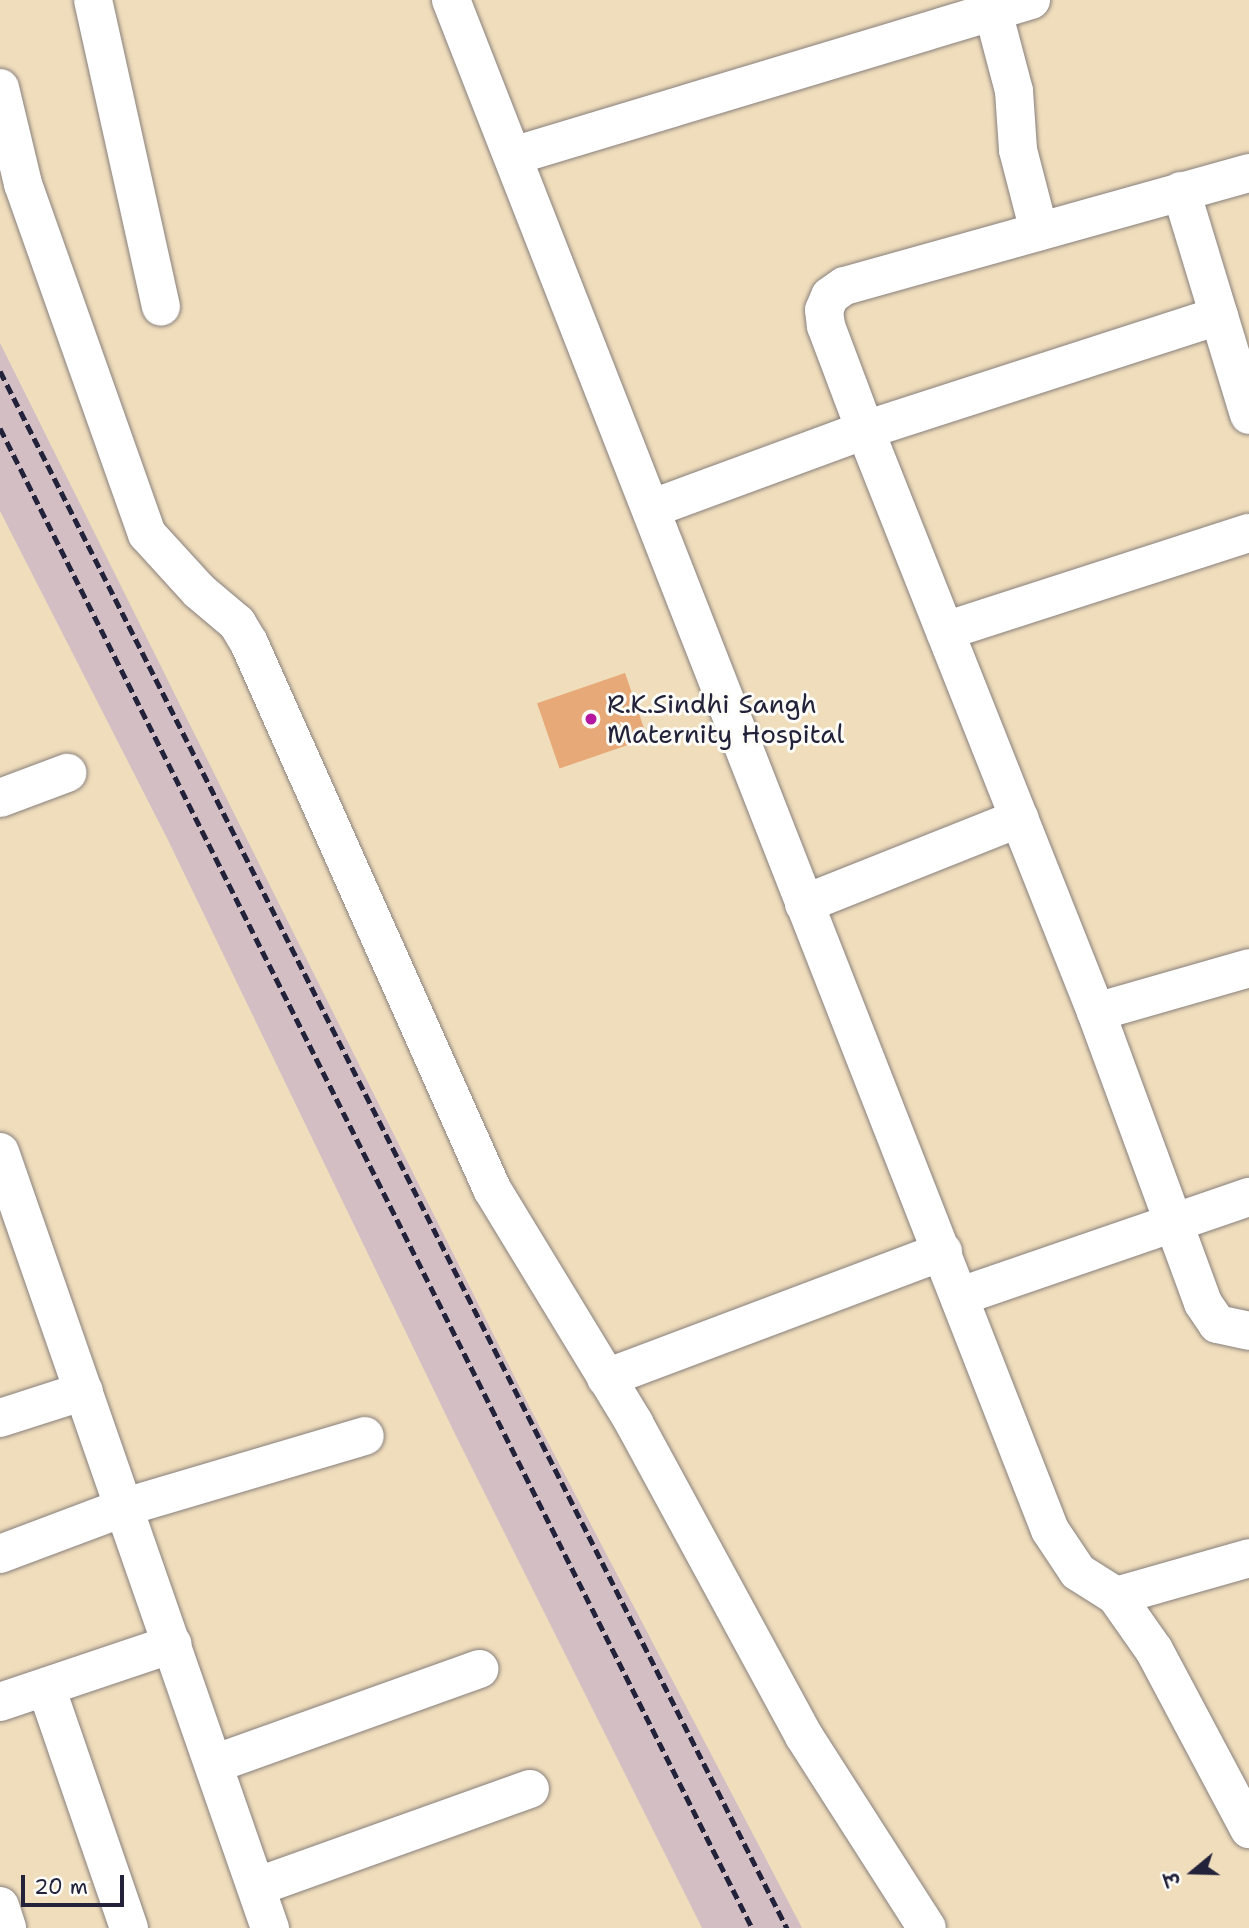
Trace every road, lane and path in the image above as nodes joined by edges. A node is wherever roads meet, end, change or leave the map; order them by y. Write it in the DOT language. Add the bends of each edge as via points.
graph roads {
  1 [pos="93,0"];
  2 [pos="451,0"];
  3 [pos="1031,0"];
  4 [pos="992,6"];
  5 [pos="0,88"];
  6 [pos="513,156"];
  7 [pos="1249,173"];
  8 [pos="1181,191"];
  9 [pos="1039,231"];
  10 [pos="161,307"];
  11 [pos="1219,316"];
  12 [pos="1249,415"];
  13 [pos="865,430"];
  14 [pos="653,508"];
  15 [pos="1249,533"];
  16 [pos="945,631"];
  17 [pos="67,773"];
  18 [pos="0,798"];
  19 [pos="1020,818"];
  20 [pos="804,904"];
  21 [pos="1249,968"];
  22 [pos="1096,1012"];
  23 [pos="0,1152"];
  24 [pos="1249,1198"];
  25 [pos="1175,1221"];
  26 [pos="943,1251"];
  27 [pos="961,1296"];
  28 [pos="1249,1331"];
  29 [pos="606,1378"];
  30 [pos="84,1391"];
  31 [pos="0,1418"];
  32 [pos="365,1436"];
  33 [pos="125,1507"];
  34 [pos="0,1554"];
  35 [pos="1249,1558"];
  36 [pos="1116,1596"];
  37 [pos="172,1644"];
  38 [pos="480,1669"];
  39 [pos="46,1687"];
  40 [pos="0,1702"];
  41 [pos="214,1764"];
  42 [pos="530,1788"];
  43 [pos="1249,1829"];
  44 [pos="256,1887"];
  45 [pos="0,1906"];
  46 [pos="7,1928"];
  47 [pos="129,1928"];
  48 [pos="270,1928"];
  49 [pos="927,1928"];
  1 -- 10 [label="street"];
  2 -- 6 [label="street"];
  3 -- 4 [label="street"];
  4 -- 6 [label="street"];
  4 -- 9 [label="street" via="1014,91 1018,150"];
  5 -- 29 [label="street" via="23,184 147,534 199,591 237,623 249,643 492,1189"];
  6 -- 14 [label="street"];
  7 -- 8 [label="street"];
  8 -- 9 [label="street"];
  8 -- 11 [label="street"];
  9 -- 13 [label="street" via="844,286 831,296 824,310 826,326"];
  11 -- 12 [label="street"];
  11 -- 13 [label="street"];
  13 -- 14 [label="street"];
  13 -- 16 [label="street"];
  14 -- 20 [label="street"];
  15 -- 16 [label="street"];
  16 -- 19 [label="street"];
  17 -- 18 [label="street"];
  19 -- 20 [label="street"];
  19 -- 22 [label="street"];
  20 -- 26 [label="street"];
  21 -- 22 [label="street"];
  22 -- 25 [label="street"];
  23 -- 30 [label="street"];
  24 -- 25 [label="street"];
  25 -- 27 [label="street"];
  25 -- 28 [label="street" via="1203,1303 1217,1324"];
  26 -- 27 [label="street"];
  26 -- 29 [label="street"];
  27 -- 36 [label="street" via="1050,1530 1077,1572"];
  29 -- 49 [label="street" via="804,1736"];
  30 -- 31 [label="street"];
  30 -- 33 [label="street"];
  32 -- 33 [label="street"];
  33 -- 34 [label="street"];
  33 -- 37 [label="street"];
  35 -- 36 [label="street"];
  36 -- 43 [label="street" via="1154,1650"];
  37 -- 39 [label="street"];
  37 -- 41 [label="street"];
  38 -- 41 [label="street"];
  39 -- 40 [label="street"];
  39 -- 47 [label="street"];
  41 -- 44 [label="street"];
  42 -- 44 [label="street"];
  44 -- 48 [label="street"];
  45 -- 46 [label="street"];
}
